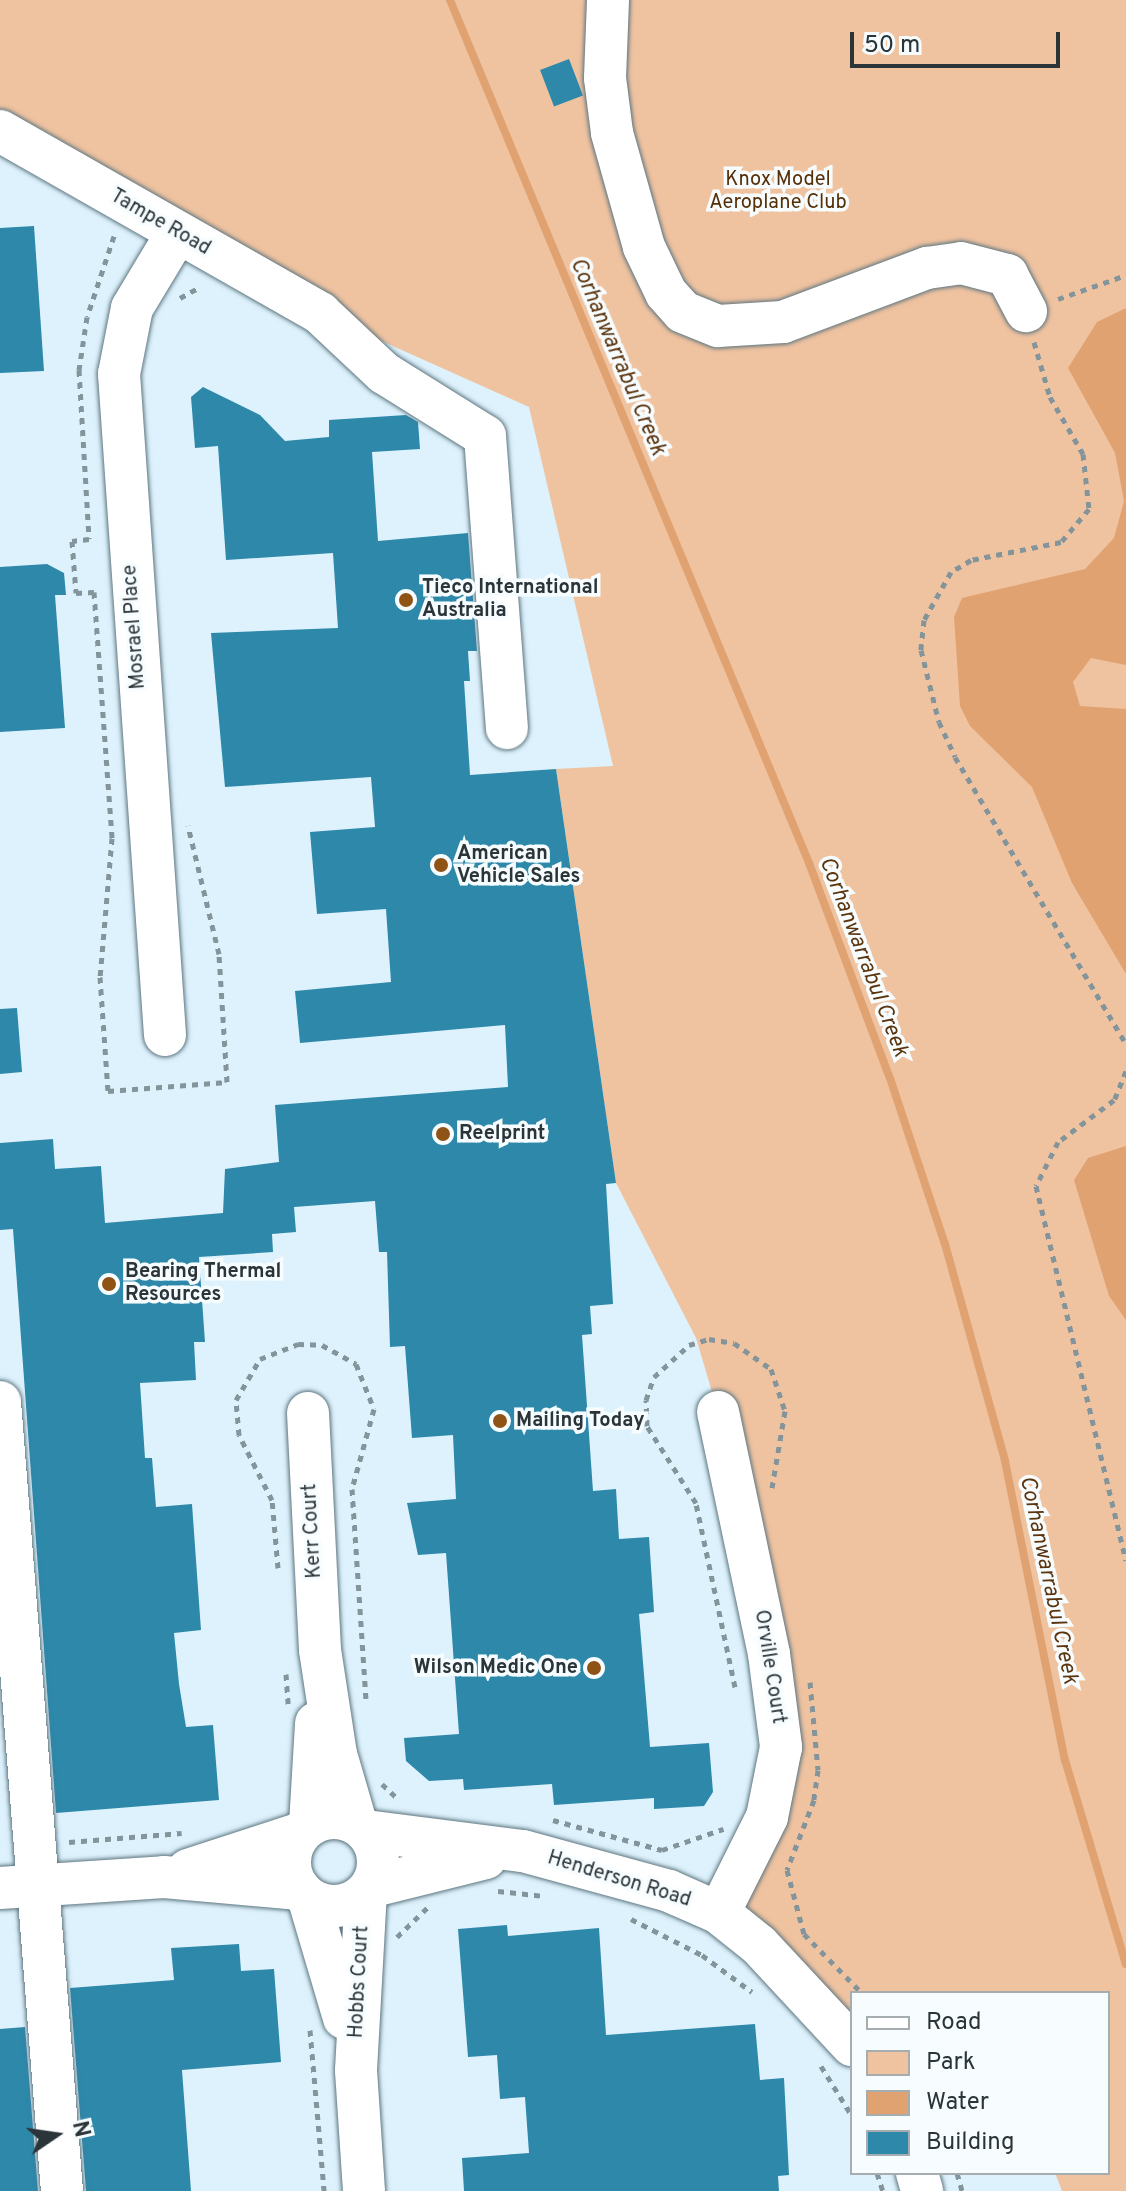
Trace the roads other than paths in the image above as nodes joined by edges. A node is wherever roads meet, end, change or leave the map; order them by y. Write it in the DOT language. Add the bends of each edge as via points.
graph roads {
  1 [pos="608,0"];
  2 [pos="0,131"];
  3 [pos="177,233"];
  4 [pos="1026,311"];
  5 [pos="507,728"];
  6 [pos="165,1035"];
  7 [pos="0,1402"];
  8 [pos="718,1412"];
  9 [pos="308,1413"];
  10 [pos="320,1650"];
  11 [pos="361,1827"];
  12 [pos="304,1829"];
  13 [pos="523,1851"];
  14 [pos="164,1877"];
  15 [pos="19,1887"];
  16 [pos="370,1890"];
  17 [pos="304,1894"];
  18 [pos="719,1913"];
  19 [pos="834,2052"];
  20 [pos="356,2070"];
  21 [pos="62,2191"];
  22 [pos="364,2191"];
  1 -- 4 [label="street" via="605,78 612,133 644,247 666,293 683,312 718,326 783,322 927,268 961,263 1007,275"];
  2 -- 3 [label="street, Tampe Road"];
  3 -- 5 [label="street, Tampe Road" via="320,313 384,373 485,436"];
  3 -- 6 [label="street, Mosrael Place" via="132,308 119,374"];
  7 -- 15 [label="street" via="35,1845"];
  8 -- 18 [label="street, Orville Court" via="769,1654 781,1747 767,1817"];
  9 -- 10 [label="street, Kerr Court"];
  10 -- 11 [label="street, Kerr Court" via="336,1754"];
  10 -- 12 [label="street, Kerr Court"];
  11 -- 12 [label="street" via="331,1817"];
  11 -- 13 [label="street, Henderson Road"];
  11 -- 16 [label="street" via="378,1865"];
  12 -- 14 [label="street"];
  12 -- 17 [label="street" via="290,1863"];
  13 -- 16 [label="street, Henderson Road"];
  13 -- 18 [label="street, Henderson Road" via="646,1883"];
  14 -- 15 [label="street"];
  14 -- 17 [label="street"];
  15 -- 21 [label="street"];
  16 -- 17 [label="street" via="336,1906"];
  16 -- 20 [label="street, Hobbs Court"];
  17 -- 20 [label="street, Hobbs Court"];
  18 -- 19 [label="street, Henderson Road" via="794,1978"];
  20 -- 22 [label="street, Hobbs Court"];
}
